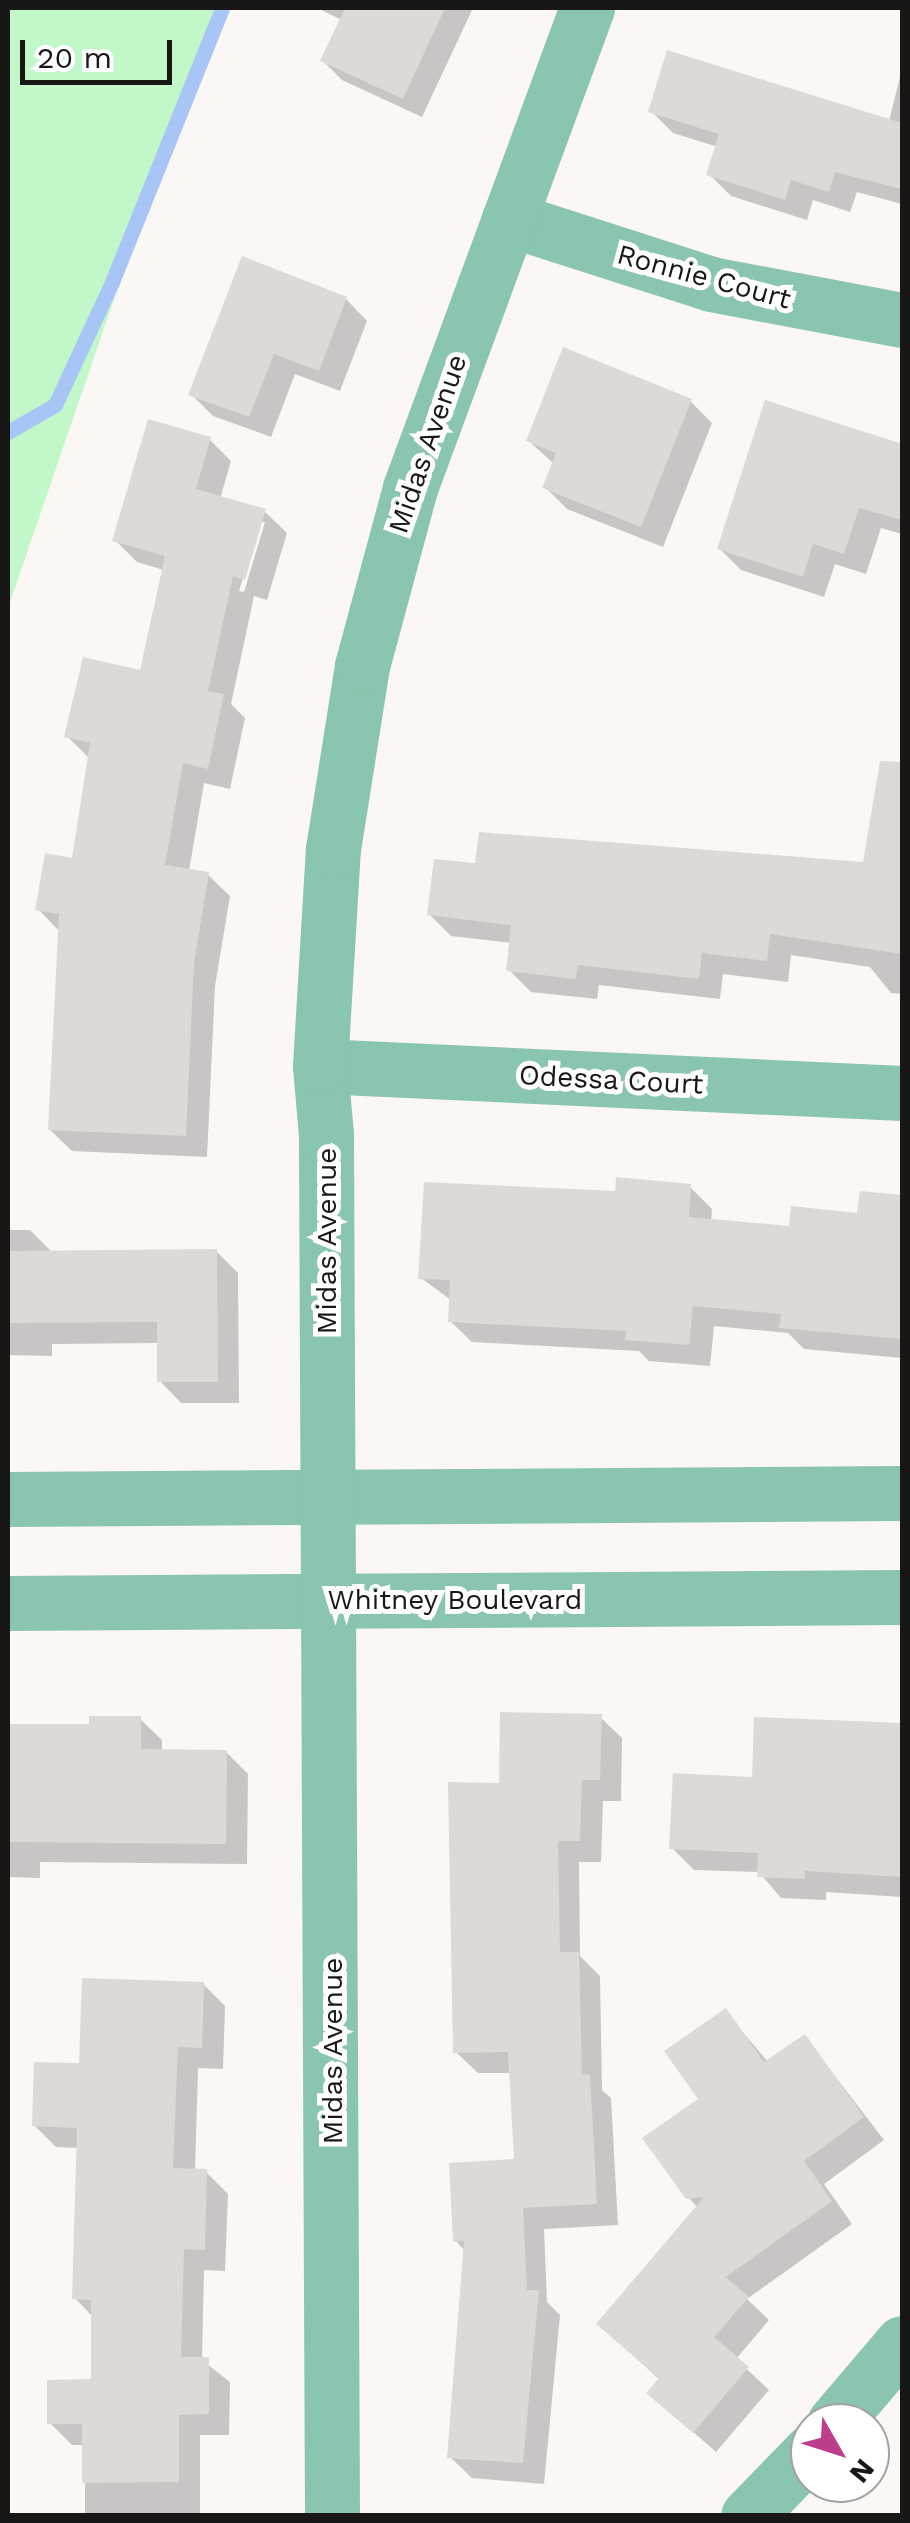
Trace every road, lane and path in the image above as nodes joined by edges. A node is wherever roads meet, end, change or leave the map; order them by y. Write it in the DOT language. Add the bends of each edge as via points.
graph roads {
  1 [pos="587,8"];
  2 [pos="509,219"];
  3 [pos="902,320"];
  4 [pos="320,1066"];
  5 [pos="902,1093"];
  6 [pos="902,1493"];
  7 [pos="329,1496"];
  8 [pos="8,1499"];
  9 [pos="902,1597"];
  10 [pos="330,1600"];
  11 [pos="8,1603"];
  12 [pos="902,2343"];
  13 [pos="851,2403"];
  14 [pos="790,2473"];
  15 [pos="332,2516"];
  16 [pos="748,2516"];
  1 -- 2 [label="street, Midas Avenue"];
  2 -- 3 [label="street, Ronnie Court" via="710,284"];
  2 -- 4 [label="street, Midas Avenue" via="410,488 362,666 333,850"];
  4 -- 5 [label="street, Odessa Court"];
  4 -- 7 [label="street, Midas Avenue"];
  6 -- 7 [label="street"];
  7 -- 8 [label="street"];
  7 -- 10 [label="street, Midas Avenue"];
  9 -- 10 [label="street, Whitney Boulevard"];
  10 -- 11 [label="street, Whitney Boulevard"];
  10 -- 15 [label="street, Midas Avenue"];
  12 -- 13 [label="street"];
  14 -- 16 [label="street"];
}
